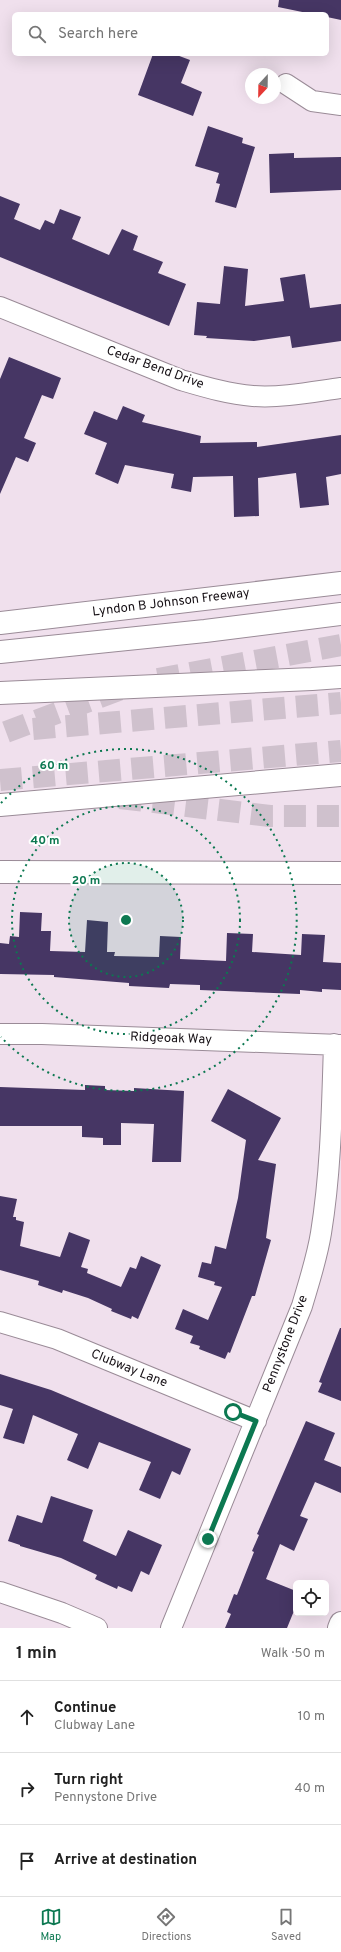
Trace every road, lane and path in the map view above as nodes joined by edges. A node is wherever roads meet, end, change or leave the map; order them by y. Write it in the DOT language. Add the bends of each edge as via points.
graph roads {
  1 [pos="286,84"];
  2 [pos="341,104"];
  3 [pos="0,307"];
  4 [pos="341,388"];
  5 [pos="341,583"];
  6 [pos="341,614"];
  7 [pos="0,623"];
  8 [pos="0,652"];
  9 [pos="341,677"];
  10 [pos="0,693"];
  11 [pos="341,775"];
  12 [pos="0,805"];
  13 [pos="0,872"];
  14 [pos="341,872"];
  15 [pos="0,1034"];
  16 [pos="337,1044"];
  17 [pos="0,1322"];
  18 [pos="256,1421"];
  19 [pos="0,1592"];
  20 [pos="341,1622"];
  21 [pos="97,1628"];
  22 [pos="171,1628"];
  23 [pos="339,1628"];
  1 -- 2 [label="street" via="312,101"];
  3 -- 4 [label="street, Cedar Bend Drive" via="181,380 212,389 253,396 280,396"];
  5 -- 7 [label="main road, Lyndon B Johnson Freeway"];
  6 -- 8 [label="main road"];
  9 -- 10 [label="main road"];
  11 -- 12 [label="main road"];
  13 -- 14 [label="main road"];
  15 -- 16 [label="street, Ridgeoak Way"];
  16 -- 18 [label="street, Pennystone Drive" via="321,1233 302,1306"];
  17 -- 18 [label="street, Clubway Lane" via="57,1340"];
  18 -- 22 [label="street, Pennystone Drive"];
  19 -- 21 [label="street"];
  20 -- 23 [label="main road"];
}
